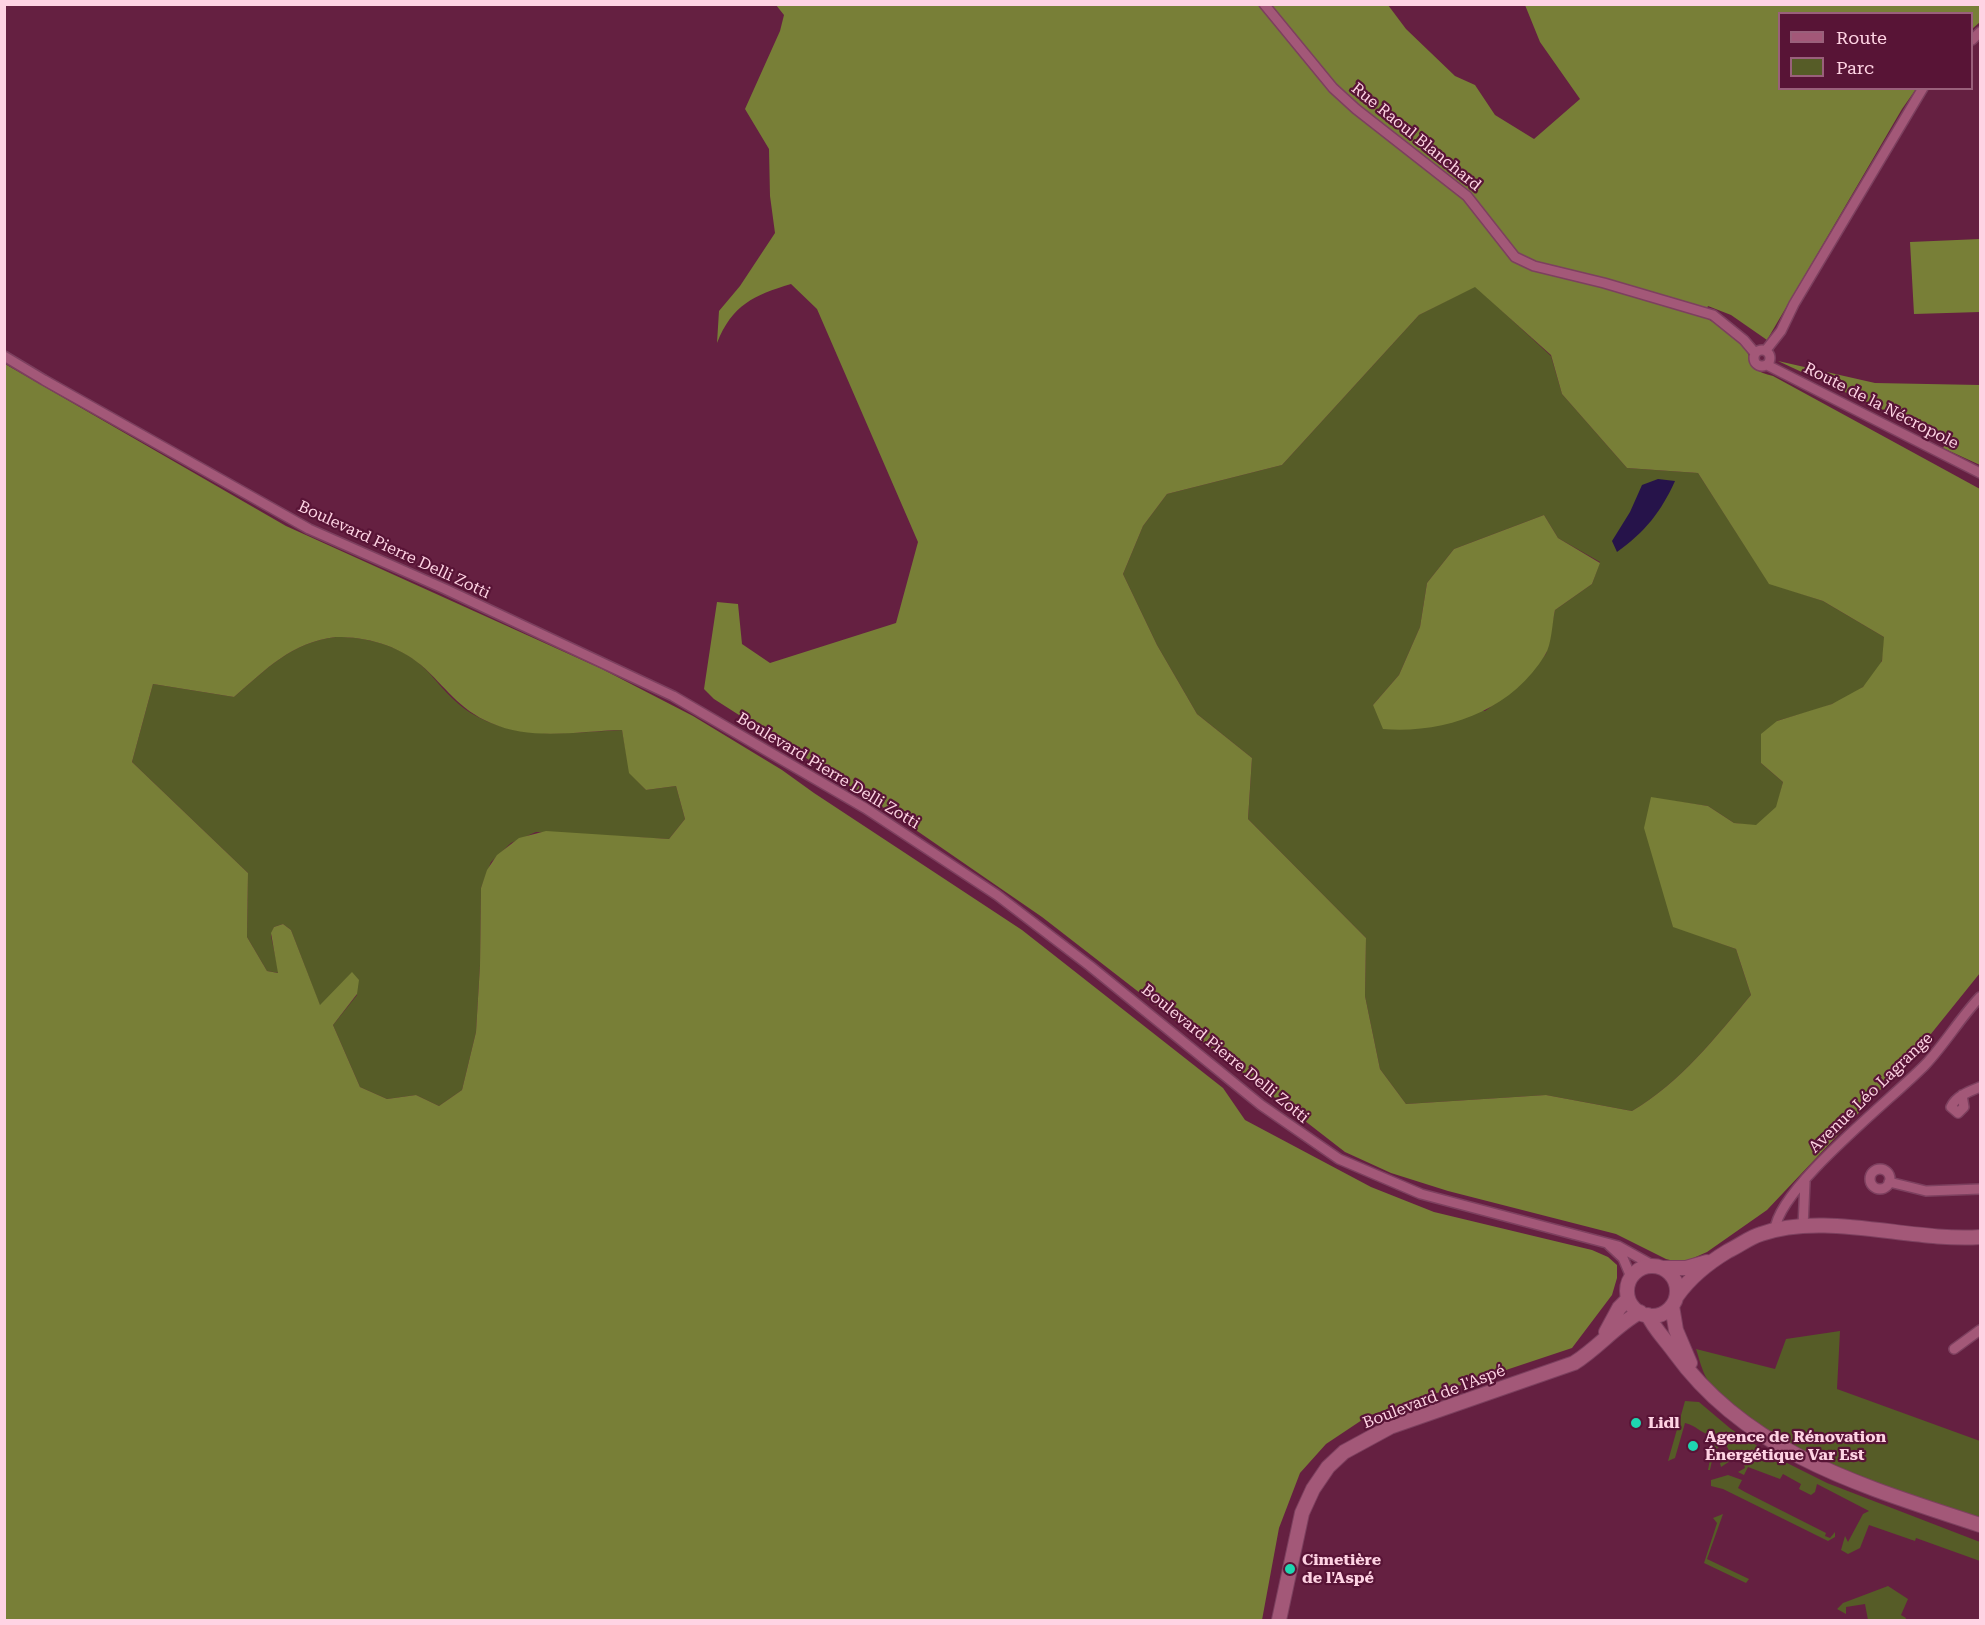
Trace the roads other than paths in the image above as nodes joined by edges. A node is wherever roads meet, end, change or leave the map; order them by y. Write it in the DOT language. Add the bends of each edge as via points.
graph roads {
  1 [pos="1264,4"];
  2 [pos="1922,90"];
  3 [pos="1766,351"];
  4 [pos="1755,353"];
  5 [pos="4,356"];
  6 [pos="1767,365"];
  7 [pos="1980,473"];
  8 [pos="1980,997"];
  9 [pos="1980,1087"];
  10 [pos="1962,1095"];
  11 [pos="1805,1182"];
  12 [pos="1889,1182"];
  13 [pos="1980,1189"];
  14 [pos="1803,1227"];
  15 [pos="1775,1230"];
  16 [pos="1980,1237"];
  17 [pos="1607,1243"];
  18 [pos="1713,1260"];
  19 [pos="1658,1267"];
  20 [pos="1631,1277"];
  21 [pos="1628,1299"];
  22 [pos="1674,1301"];
  23 [pos="1644,1314"];
  24 [pos="1980,1330"];
  25 [pos="1603,1340"];
  26 [pos="1954,1349"];
  27 [pos="1708,1393"];
  28 [pos="1913,1505"];
  29 [pos="1980,1525"];
  30 [pos="1980,1533"];
  31 [pos="1279,1620"];
  1 -- 4 [label="street, Rue Raoul Blanchard" via="1332,88 1467,196 1515,257 1534,266 1693,307 1725,323"];
  2 -- 3 [label="street"];
  3 -- 4 [label="street"];
  3 -- 6 [label="street" via="1771,360"];
  4 -- 6 [label="street" via="1756,364"];
  5 -- 17 [label="street, Boulevard Pierre Delli Zotti" via="309,529 673,696 866,808 997,895 1261,1105 1339,1159 1421,1194"];
  6 -- 7 [label="street, Route de la Nécropole"];
  8 -- 11 [label="street, Avenue Léo Lagrange" via="1923,1067"];
  9 -- 10 [label="street"];
  11 -- 14 [label="street"];
  11 -- 15 [label="street, Avenue Léo Lagrange" via="1789,1198"];
  12 -- 13 [label="street" via="1926,1191"];
  14 -- 15 [label="main road"];
  14 -- 16 [label="main road"];
  15 -- 18 [label="main road"];
  17 -- 19 [label="street, Boulevard Pierre Delli Zotti"];
  17 -- 20 [label="street" via="1623,1258"];
  18 -- 19 [label="main road" via="1686,1268"];
  18 -- 22 [label="main road" via="1688,1280"];
  19 -- 20 [label="main road" via="1641,1268"];
  19 -- 22 [label="main road" via="1674,1279"];
  20 -- 21 [label="main road"];
  21 -- 23 [label="main road"];
  21 -- 25 [label="main road, Boulevard de l'Aspé"];
  22 -- 23 [label="main road" via="1661,1314"];
  22 -- 27 [label="main road" via="1676,1330"];
  23 -- 25 [label="main road, Boulevard de l'Aspé" via="1627,1319"];
  23 -- 27 [label="main road"];
  24 -- 26 [label="street"];
  25 -- 31 [label="main road, Boulevard de l'Aspé" via="1574,1362 1390,1427 1344,1452 1328,1467 1302,1513"];
  27 -- 28 [label="main road" via="1755,1431 1794,1455"];
  28 -- 29 [label="main road"];
  28 -- 30 [label="main road" via="1936,1518"];
}
